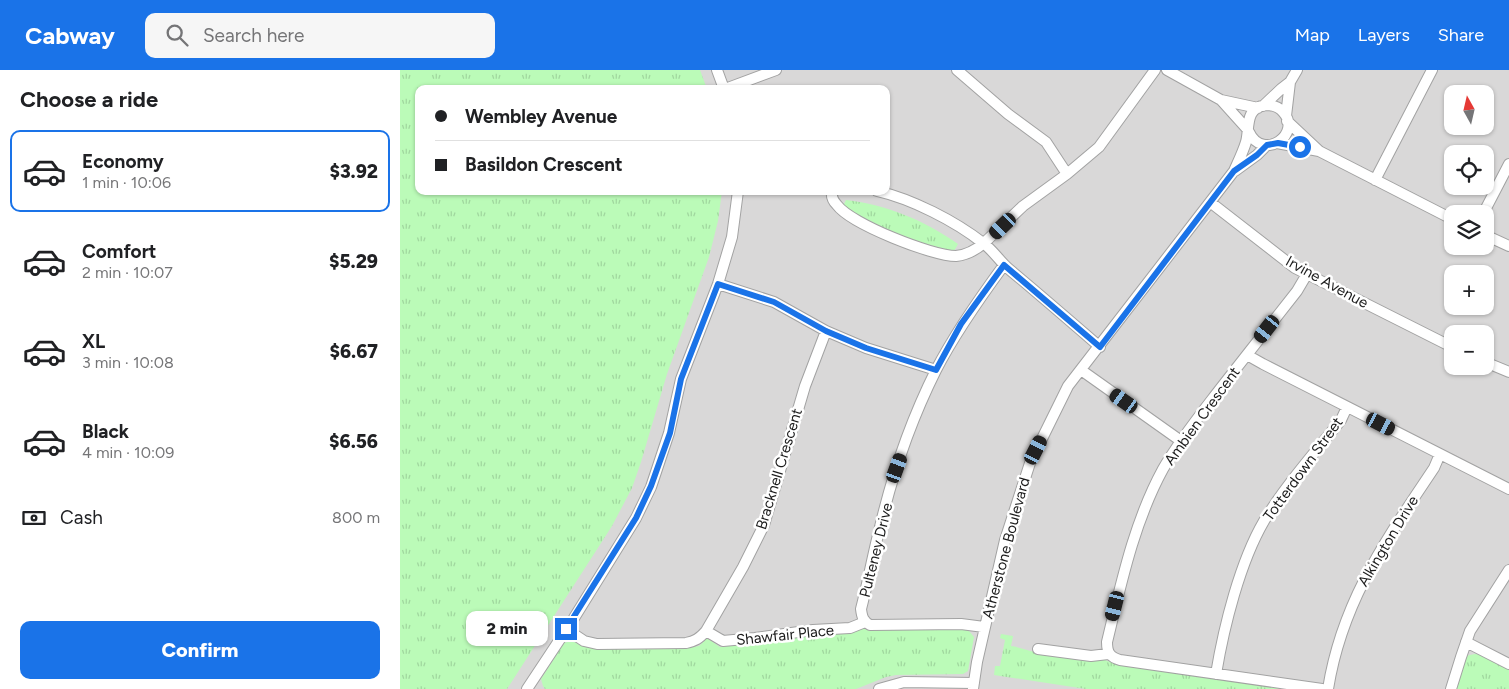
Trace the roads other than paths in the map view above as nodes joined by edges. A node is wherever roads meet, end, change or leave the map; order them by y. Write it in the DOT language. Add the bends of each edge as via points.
graph roads {
  1 [pos="717,70"];
  2 [pos="776,70"];
  3 [pos="957,70"];
  4 [pos="1155,70"];
  5 [pos="1167,70"];
  6 [pos="1297,70"];
  7 [pos="1432,70"];
  8 [pos="1290,82"];
  9 [pos="723,85"];
  10 [pos="736,85"];
  11 [pos="1221,100"];
  12 [pos="1261,107"];
  13 [pos="1287,118"];
  14 [pos="1249,131"];
  15 [pos="1272,144"];
  16 [pos="1318,151"];
  17 [pos="1509,164"];
  18 [pos="1234,171"];
  19 [pos="1067,174"];
  20 [pos="1375,180"];
  21 [pos="737,195"];
  22 [pos="831,195"];
  23 [pos="890,195"];
  24 [pos="1210,202"];
  25 [pos="1488,205"];
  26 [pos="1444,216"];
  27 [pos="1494,239"];
  28 [pos="984,243"];
  29 [pos="1509,246"];
  30 [pos="1004,265"];
  31 [pos="1307,274"];
  32 [pos="718,284"];
  33 [pos="826,331"];
  34 [pos="1444,343"];
  35 [pos="1100,347"];
  36 [pos="1247,354"];
  37 [pos="1494,366"];
  38 [pos="936,370"];
  39 [pos="1080,370"];
  40 [pos="1509,372"];
  41 [pos="1347,407"];
  42 [pos="1181,441"];
  43 [pos="1440,454"];
  44 [pos="1509,489"];
  45 [pos="1509,570"];
  46 [pos="865,622"];
  47 [pos="984,627"];
  48 [pos="566,629"];
  49 [pos="706,631"];
  50 [pos="1466,642"];
  51 [pos="1038,649"];
  52 [pos="1108,654"];
  53 [pos="1509,664"];
  54 [pos="1216,674"];
  55 [pos="974,686"];
  56 [pos="530,688"];
  57 [pos="878,689"];
  58 [pos="1322,689"];
  59 [pos="1328,689"];
  60 [pos="1451,689"];
  1 -- 9 [label="street"];
  2 -- 10 [label="street"];
  3 -- 19 [label="street" via="1046,142"];
  4 -- 19 [label="street" via="1099,147"];
  5 -- 11 [label="street"];
  6 -- 8 [label="street"];
  7 -- 20 [label="street"];
  8 -- 12 [label="street"];
  8 -- 13 [label="street"];
  11 -- 12 [label="street"];
  11 -- 14 [label="street"];
  12 -- 13 [label="street" via="1274,106"];
  12 -- 14 [label="street" via="1249,119"];
  13 -- 15 [label="street" via="1285,136"];
  13 -- 16 [label="street"];
  14 -- 15 [label="street" via="1257,142"];
  14 -- 18 [label="street, Atherstone Boulevard"];
  15 -- 16 [label="street"];
  15 -- 18 [label="street, Atherstone Boulevard"];
  16 -- 20 [label="street"];
  17 -- 25 [label="street"];
  18 -- 24 [label="street, Atherstone Boulevard"];
  19 -- 28 [label="street" via="1023,206"];
  20 -- 26 [label="street"];
  21 -- 32 [label="street" via="732,237"];
  22 -- 28 [label="street" via="838,207 849,215 886,236 916,246 957,256"];
  23 -- 28 [label="street" via="929,210"];
  24 -- 31 [label="street, Irvine Avenue" via="1289,264"];
  24 -- 35 [label="street, Atherstone Boulevard"];
  27 -- 29 [label="street"];
  28 -- 30 [label="street"];
  30 -- 35 [label="street"];
  30 -- 38 [label="street, Pulteney Drive" via="961,324"];
  31 -- 34 [label="street, Irvine Avenue"];
  31 -- 36 [label="street, Ambien Crescent"];
  32 -- 33 [label="street" via="774,302"];
  32 -- 48 [label="street" via="681,379 670,433 651,486 636,518"];
  33 -- 38 [label="street" via="866,348"];
  33 -- 49 [label="street, Bracknell Crescent" via="805,386 764,525"];
  35 -- 39 [label="street, Atherstone Boulevard"];
  36 -- 41 [label="street"];
  36 -- 42 [label="street, Ambien Crescent"];
  37 -- 40 [label="street"];
  38 -- 46 [label="street, Pulteney Drive" via="897,468 880,526 861,609"];
  39 -- 42 [label="street"];
  39 -- 47 [label="street, Atherstone Boulevard" via="1068,386 1030,463 1005,540"];
  41 -- 43 [label="street"];
  41 -- 54 [label="street, Totterdown Street" via="1341,420 1272,508 1257,533 1238,586"];
  42 -- 52 [label="street, Ambien Crescent" via="1163,470 1139,525 1113,617 1107,642"];
  43 -- 44 [label="street"];
  43 -- 59 [label="street, Alkington Drive" via="1362,582 1340,636"];
  45 -- 50 [label="street"];
  46 -- 47 [label="street" via="870,626 961,624"];
  46 -- 49 [label="street, Shawfair Place" via="850,628 723,641"];
  47 -- 55 [label="street, Atherstone Boulevard"];
  48 -- 49 [label="street, Bracknell Crescent" via="584,641 597,644 686,643 696,641"];
  48 -- 56 [label="street"];
  50 -- 53 [label="street"];
  50 -- 60 [label="street"];
  51 -- 52 [label="street" via="1091,656"];
  52 -- 54 [label="street" via="1120,660"];
  54 -- 58 [label="street"];
  55 -- 57 [label="street" via="904,682"];
}
